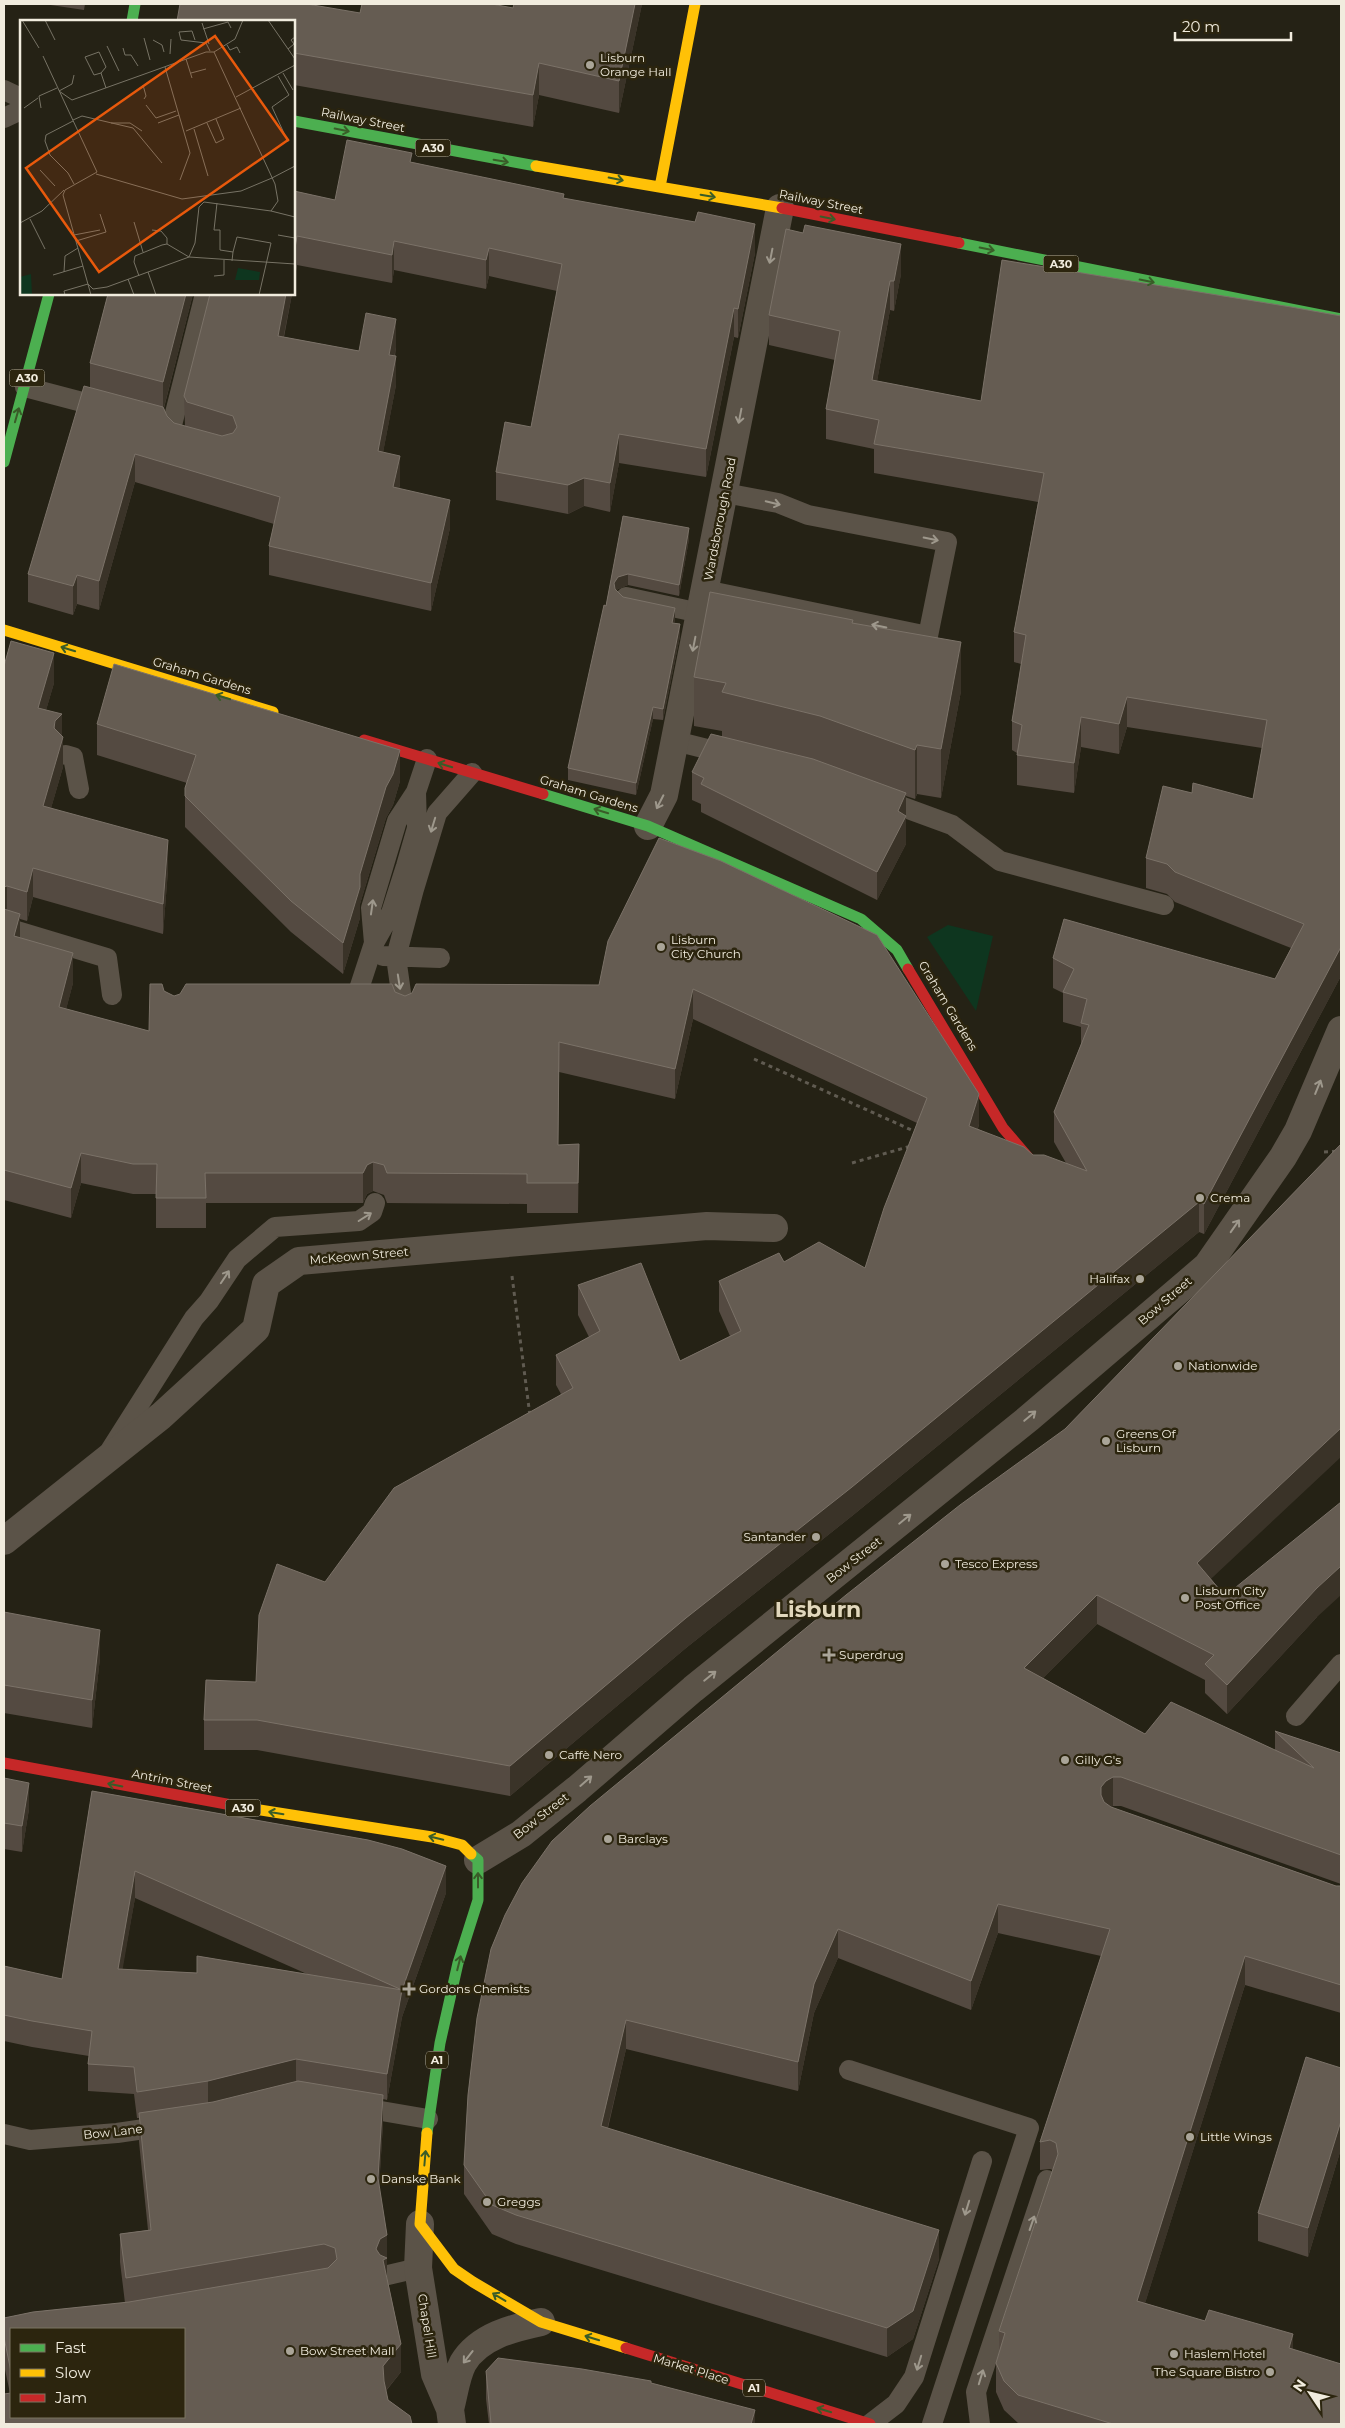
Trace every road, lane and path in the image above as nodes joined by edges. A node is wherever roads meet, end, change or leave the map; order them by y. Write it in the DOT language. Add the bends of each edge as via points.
graph roads {
  1 [pos="136,4"];
  2 [pos="695,4"];
  3 [pos="132,20"];
  4 [pos="4,90"];
  5 [pos="20,98"];
  6 [pos="20,110"];
  7 [pos="4,118"];
  8 [pos="295,121"];
  9 [pos="660,187"];
  10 [pos="780,208"];
  11 [pos="49,295"];
  12 [pos="205,295"];
  13 [pos="1341,319"];
  14 [pos="25,387"];
  15 [pos="126,413"];
  16 [pos="168,428"];
  17 [pos="4,462"];
  18 [pos="725,493"];
  19 [pos="626,597"];
  20 [pos="703,602"];
  21 [pos="4,630"];
  22 [pos="286,716"];
  23 [pos="352,736"];
  24 [pos="675,741"];
  25 [pos="66,755"];
  26 [pos="427,759"];
  27 [pos="750,760"];
  28 [pos="472,773"];
  29 [pos="79,790"];
  30 [pos="861,792"];
  31 [pos="648,826"];
  32 [pos="1164,905"];
  33 [pos="4,927"];
  34 [pos="372,949"];
  35 [pos="396,957"];
  36 [pos="440,958"];
  37 [pos="112,995"];
  38 [pos="326,1001"];
  39 [pos="404,1014"];
  40 [pos="1341,1030"];
  41 [pos="754,1060"];
  42 [pos="918,1133"];
  43 [pos="913,1146"];
  44 [pos="852,1163"];
  45 [pos="1038,1170"];
  46 [pos="375,1203"];
  47 [pos="774,1228"];
  48 [pos="508,1243"];
  49 [pos="531,1425"];
  50 [pos="101,1466"];
  51 [pos="4,1541"];
  52 [pos="1341,1664"];
  53 [pos="1296,1716"];
  54 [pos="4,1763"];
  55 [pos="478,1860"];
  56 [pos="849,2070"];
  57 [pos="336,2104"];
  58 [pos="428,2119"];
  59 [pos="182,2123"];
  60 [pos="4,2134"];
  61 [pos="982,2162"];
  62 [pos="1047,2180"];
  63 [pos="420,2224"];
  64 [pos="418,2268"];
  65 [pos="388,2275"];
  66 [pos="541,2322"];
  67 [pos="451,2416"];
  68 [pos="870,2424"];
  69 [pos="932,2424"];
  70 [pos="980,2424"];
  1 -- 3 [label="main road"];
  2 -- 9 [label="main road"];
  4 -- 5 [label="lane"];
  6 -- 7 [label="lane"];
  8 -- 9 [label="main road, Railway Street / A30, one-way" via="507,162"];
  9 -- 10 [label="main road, Railway Street / A30, one-way"];
  10 -- 13 [label="main road, Railway Street / A30, one-way"];
  10 -- 18 [label="street, Wardsborough Road, one-way"];
  11 -- 14 [label="main road, A30"];
  12 -- 16 [label="lane"];
  14 -- 15 [label="lane"];
  17 -- 14 [label="main road, A30, one-way"];
  18 -- 20 [label="street, Wardsborough Road"];
  18 -- 20 [label="lane, one-way" via="778,503 808,515 947,542 928,636"];
  19 -- 20 [label="lane"];
  20 -- 24 [label="street, Wardsborough Road, one-way"];
  22 -- 21 [label="main road, Graham Gardens, one-way"];
  23 -- 26 [label="main road, Graham Gardens"];
  24 -- 27 [label="lane"];
  24 -- 31 [label="street, Wardsborough Road, one-way" via="664,795"];
  25 -- 29 [label="lane" via="73,757"];
  28 -- 26 [label="main road, Graham Gardens, one-way"];
  34 -- 26 [label="lane, one-way" via="391,913 417,828 416,792"];
  31 -- 28 [label="main road, Graham Gardens, one-way"];
  28 -- 35 [label="lane, one-way" via="437,813"];
  30 -- 32 [label="lane" via="952,825 1000,861"];
  31 -- 45 [label="main road, Graham Gardens" via="861,919 898,950 1003,1128"];
  33 -- 37 [label="lane" via="107,958"];
  34 -- 35 [label="lane"];
  34 -- 38 [label="lane" via="355,1002"];
  35 -- 36 [label="lane"];
  35 -- 39 [label="lane, one-way"];
  55 -- 40 [label="street, Bow Street, one-way" via="521,1834 693,1689 1029,1418 1207,1266 1294,1137 1314,1098"];
  41 -- 42 [label="path"];
  43 -- 44 [label="path"];
  50 -- 46 [label="lane, one-way" via="194,1318 237,1259 275,1227 359,1221 372,1212"];
  47 -- 48 [label="street, McKeown Street" via="708,1226"];
  48 -- 49 [label="path"];
  48 -- 50 [label="street, McKeown Street" via="300,1261 266,1284 256,1329"];
  50 -- 51 [label="street, McKeown Street"];
  52 -- 53 [label="lane"];
  55 -- 54 [label="main road, Antrim Street / A30, one-way" via="462,1845 432,1837 200,1801"];
  58 -- 55 [label="main road, A1, one-way" via="440,2043 458,1964 478,1900"];
  56 -- 69 [label="lane" via="1029,2128"];
  57 -- 58 [label="lane"];
  63 -- 58 [label="main road, A1, one-way"];
  59 -- 60 [label="lane, Bow Lane" via="117,2133 30,2140"];
  61 -- 68 [label="lane, one-way" via="914,2377 896,2404"];
  70 -- 62 [label="lane, one-way" via="976,2392"];
  63 -- 64 [label="street, Chapel Hill"];
  66 -- 63 [label="main road, Market Place / A1, one-way" via="454,2269"];
  64 -- 65 [label="lane"];
  64 -- 67 [label="street, Chapel Hill" via="435,2374"];
  66 -- 67 [label="street, Market Place, one-way" via="511,2328 479,2344 463,2363"];
  68 -- 66 [label="main road, Market Place / A1, one-way"];
}
